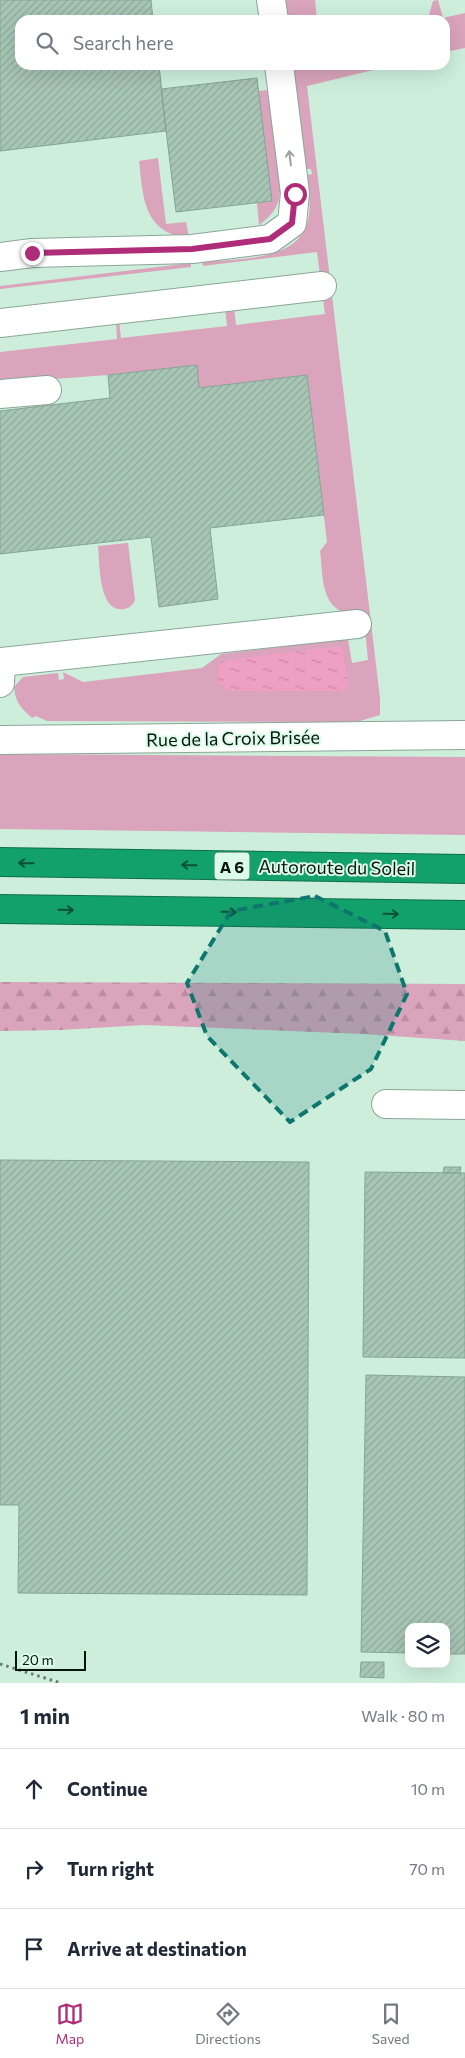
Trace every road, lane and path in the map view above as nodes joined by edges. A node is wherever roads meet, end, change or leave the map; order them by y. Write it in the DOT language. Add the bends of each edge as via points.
graph roads {
  1 [pos="271,0"];
  2 [pos="273,15"];
  3 [pos="280,70"];
  4 [pos="0,258"];
  5 [pos="322,286"];
  6 [pos="0,323"];
  7 [pos="47,390"];
  8 [pos="0,394"];
  9 [pos="357,624"];
  10 [pos="0,668"];
  11 [pos="465,735"];
  12 [pos="0,740"];
  13 [pos="0,862"];
  14 [pos="465,869"];
  15 [pos="0,909"];
  16 [pos="465,915"];
  17 [pos="386,1104"];
  18 [pos="465,1105"];
  19 [pos="0,1664"];
  20 [pos="61,1683"];
  1 -- 2 [label="street"];
  4 -- 3 [label="street, one-way" via="32,253 192,249 270,239 292,223 295,194"];
  5 -- 6 [label="street"];
  7 -- 8 [label="street"];
  9 -- 10 [label="street"];
  11 -- 12 [label="street, Rue de la Croix Brisée"];
  14 -- 13 [label="highway, Autoroute du Soleil / A 6, one-way"];
  15 -- 16 [label="highway, one-way"];
  17 -- 18 [label="street"];
  19 -- 20 [label="path"];
}
